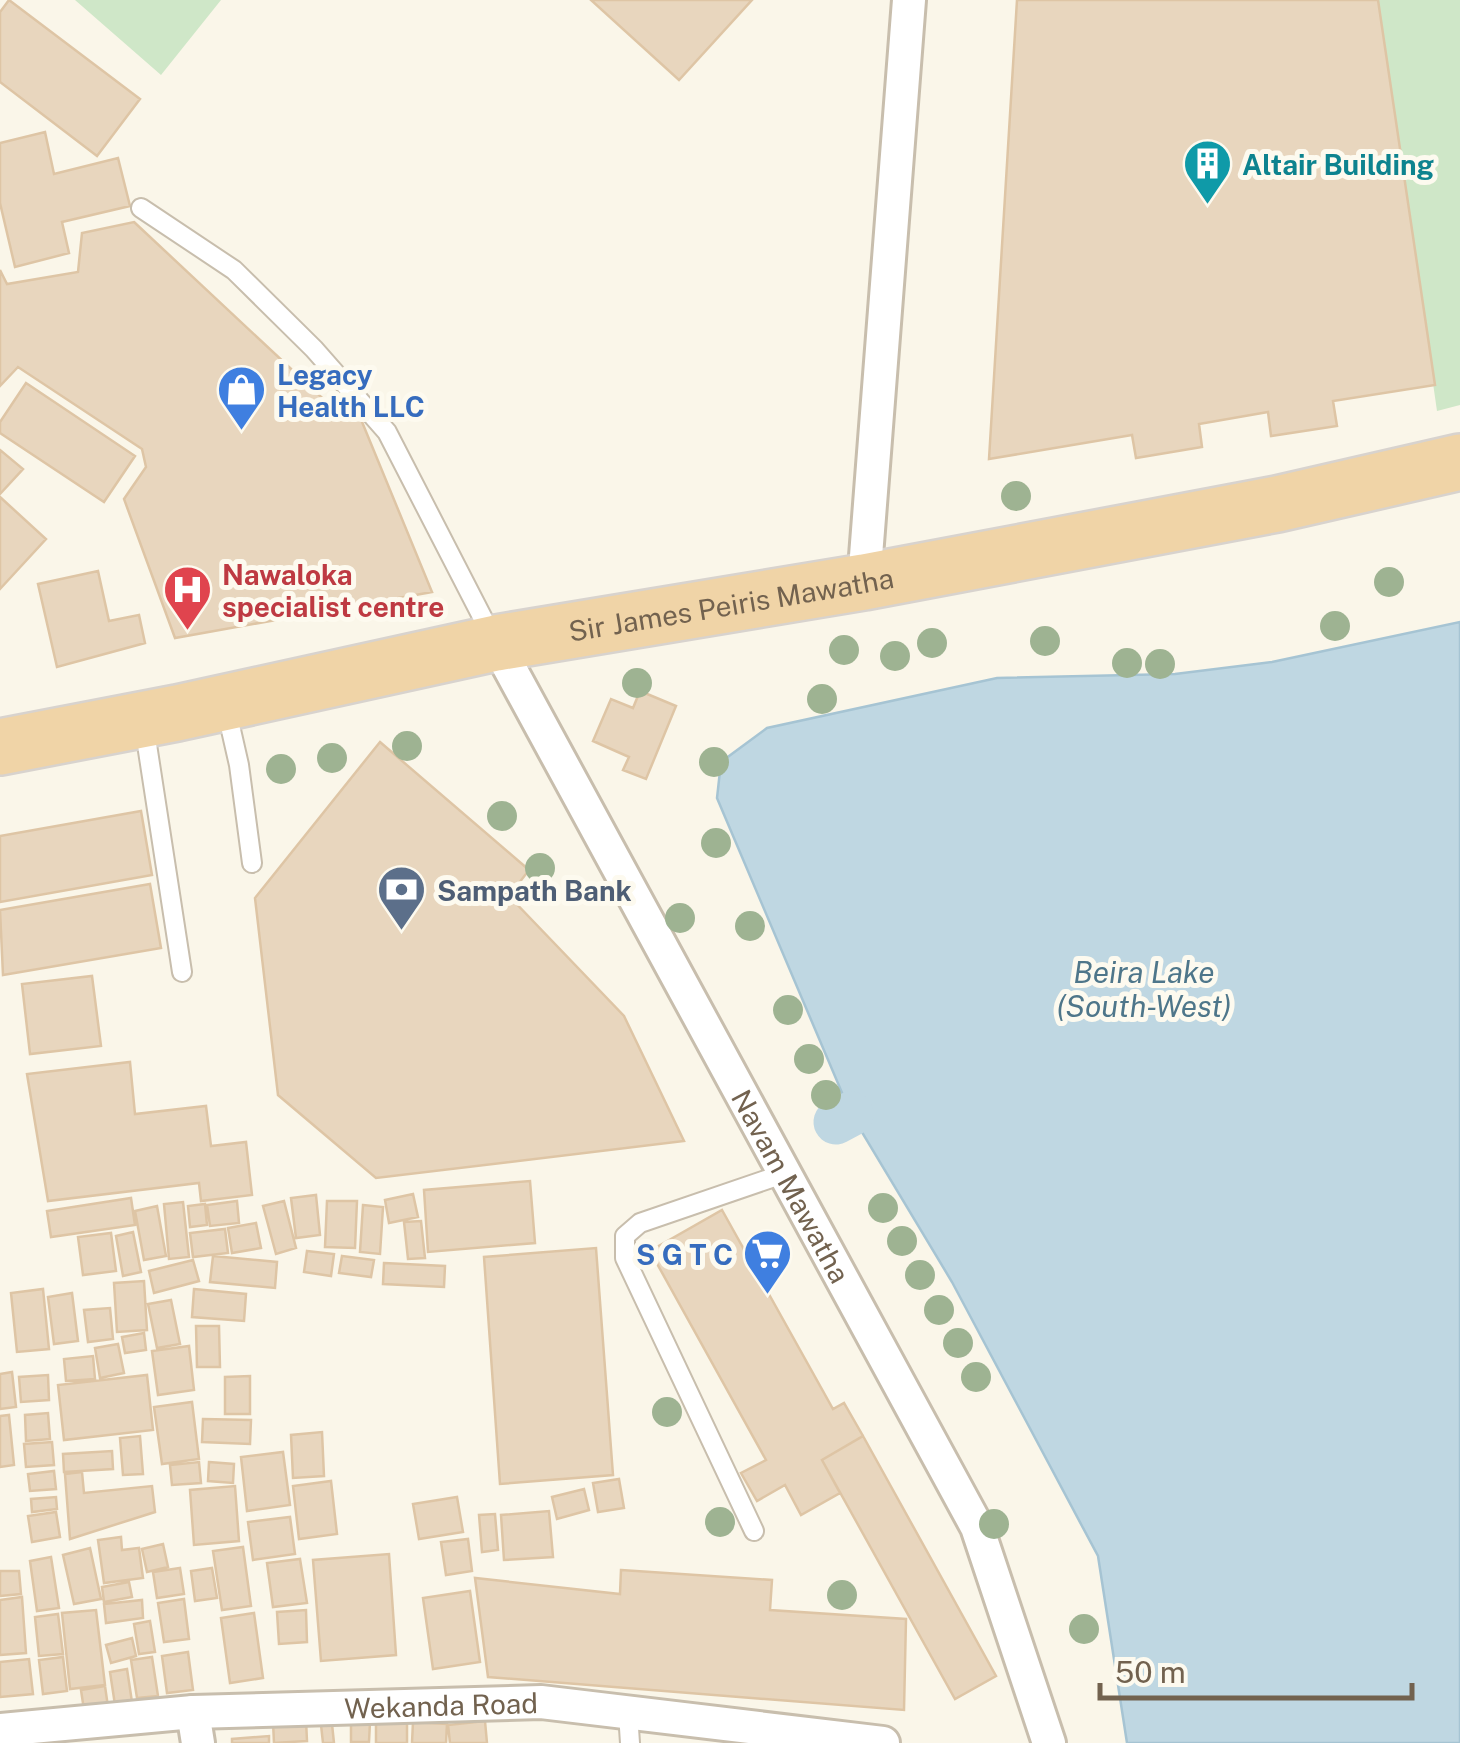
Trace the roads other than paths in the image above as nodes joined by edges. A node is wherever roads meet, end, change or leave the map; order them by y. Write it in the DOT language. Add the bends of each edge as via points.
graph roads {
  1 [pos="909,0"];
  2 [pos="141,208"];
  3 [pos="1460,462"];
  4 [pos="864,582"];
  5 [pos="496,643"];
  6 [pos="225,703"];
  7 [pos="142,720"];
  8 [pos="0,746"];
  9 [pos="252,863"];
  10 [pos="182,972"];
  11 [pos="786,1173"];
  12 [pos="754,1531"];
  13 [pos="195,1728"];
  14 [pos="629,1728"];
  15 [pos="0,1730"];
  16 [pos="883,1743"];
  17 [pos="1048,1743"];
  1 -- 4 [label="street"];
  2 -- 5 [label="lane" via="234,270 387,432"];
  3 -- 4 [label="highway, Sir James Peiris Mawatha" via="1277,504"];
  4 -- 5 [label="highway, Sir James Peiris Mawatha"];
  5 -- 6 [label="highway, Sir James Peiris Mawatha"];
  5 -- 11 [label="street, Navam Mawatha"];
  6 -- 7 [label="highway, Sir James Peiris Mawatha"];
  6 -- 9 [label="lane"];
  7 -- 8 [label="highway, Sir James Peiris Mawatha"];
  7 -- 10 [label="lane"];
  11 -- 12 [label="lane" via="640,1223 625,1236 625,1258"];
  11 -- 17 [label="street, Navam Mawatha" via="976,1527"];
  13 -- 14 [label="street, Wekanda Road" via="542,1702"];
  13 -- 15 [label="street, Wekanda Road"];
  14 -- 16 [label="street, Wekanda Road"];
}
